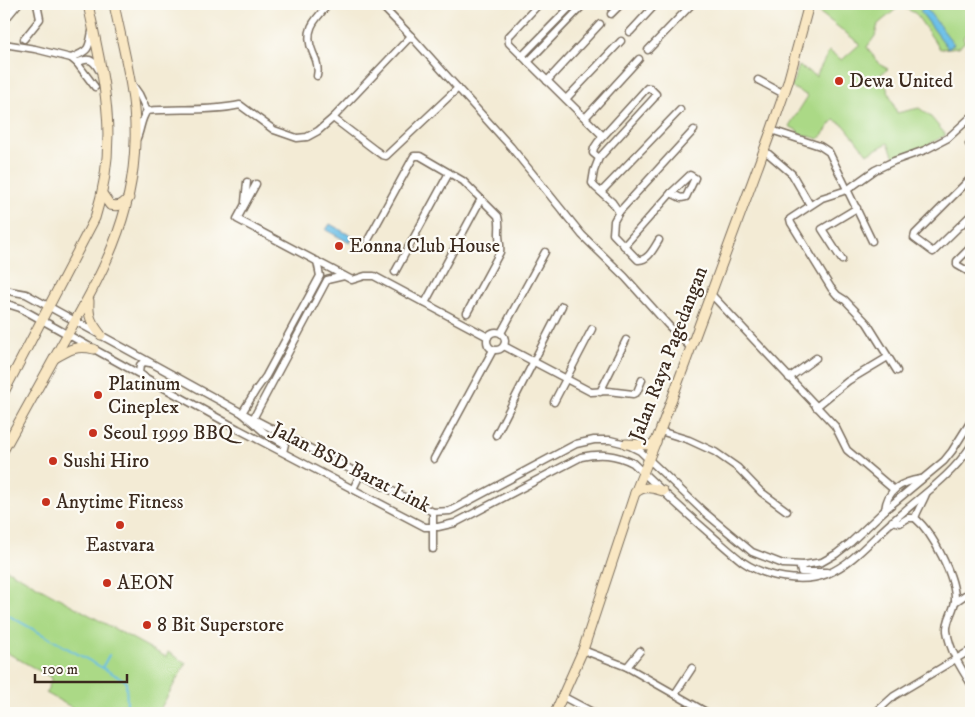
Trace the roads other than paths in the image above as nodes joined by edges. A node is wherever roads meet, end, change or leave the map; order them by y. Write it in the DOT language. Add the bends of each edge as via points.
graph roads {
  1 [pos="18,4"];
  2 [pos="37,4"];
  3 [pos="88,4"];
  4 [pos="114,4"];
  5 [pos="329,4"];
  6 [pos="380,4"];
  7 [pos="539,4"];
  8 [pos="573,4"];
  9 [pos="584,4"];
  10 [pos="620,4"];
  11 [pos="656,4"];
  12 [pos="692,4"];
  13 [pos="809,4"];
  14 [pos="611,14"];
  15 [pos="4,21"];
  16 [pos="600,24"];
  17 [pos="93,27"];
  18 [pos="630,32"];
  19 [pos="412,36"];
  20 [pos="24,39"];
  21 [pos="621,41"];
  22 [pos="4,44"];
  23 [pos="648,50"];
  24 [pos="522,56"];
  25 [pos="71,58"];
  26 [pos="639,59"];
  27 [pos="528,62"];
  28 [pos="77,63"];
  29 [pos="317,76"];
  30 [pos="103,78"];
  31 [pos="547,80"];
  32 [pos="758,80"];
  33 [pos="130,81"];
  34 [pos="94,87"];
  35 [pos="458,88"];
  36 [pos="784,94"];
  37 [pos="566,99"];
  38 [pos="680,110"];
  39 [pos="147,111"];
  40 [pos="971,117"];
  41 [pos="333,118"];
  42 [pos="585,118"];
  43 [pos="694,130"];
  44 [pos="771,130"];
  45 [pos="603,136"];
  46 [pos="135,142"];
  47 [pos="764,150"];
  48 [pos="598,158"];
  49 [pos="449,172"];
  50 [pos="971,178"];
  51 [pos="247,182"];
  52 [pos="256,184"];
  53 [pos="847,190"];
  54 [pos="602,192"];
  55 [pos="671,193"];
  56 [pos="103,195"];
  57 [pos="129,197"];
  58 [pos="482,199"];
  59 [pos="244,205"];
  60 [pos="810,205"];
  61 [pos="857,208"];
  62 [pos="619,212"];
  63 [pos="971,215"];
  64 [pos="368,240"];
  65 [pos="659,240"];
  66 [pos="872,242"];
  67 [pos="624,246"];
  68 [pos="971,247"];
  69 [pos="545,252"];
  70 [pos="842,260"];
  71 [pos="317,261"];
  72 [pos="395,272"];
  73 [pos="971,273"];
  74 [pos="320,276"];
  75 [pos="344,276"];
  76 [pos="327,280"];
  77 [pos="4,290"];
  78 [pos="710,293"];
  79 [pos="89,298"];
  80 [pos="425,303"];
  81 [pos="4,304"];
  82 [pos="562,306"];
  83 [pos="50,307"];
  84 [pos="467,314"];
  85 [pos="42,320"];
  86 [pos="76,320"];
  87 [pos="592,329"];
  88 [pos="501,333"];
  89 [pos="68,334"];
  90 [pos="101,335"];
  91 [pos="488,337"];
  92 [pos="626,340"];
  93 [pos="504,346"];
  94 [pos="690,347"];
  95 [pos="94,349"];
  96 [pos="492,350"];
  97 [pos="54,358"];
  98 [pos="816,358"];
  99 [pos="888,358"];
  100 [pos="533,361"];
  101 [pos="154,364"];
  102 [pos="898,371"];
  103 [pos="789,378"];
  104 [pos="146,379"];
  105 [pos="566,379"];
  106 [pos="642,380"];
  107 [pos="256,390"];
  108 [pos="4,392"];
  109 [pos="600,392"];
  110 [pos="266,396"];
  111 [pos="554,402"];
  112 [pos="816,407"];
  113 [pos="242,413"];
  114 [pos="253,419"];
  115 [pos="971,421"];
  116 [pos="660,431"];
  117 [pos="496,435"];
  118 [pos="656,442"];
  119 [pos="626,444"];
  120 [pos="971,446"];
  121 [pos="4,449"];
  122 [pos="283,452"];
  123 [pos="434,459"];
  124 [pos="648,459"];
  125 [pos="643,472"];
  126 [pos="360,475"];
  127 [pos="922,479"];
  128 [pos="352,489"];
  129 [pos="893,489"];
  130 [pos="663,491"];
  131 [pos="927,492"];
  132 [pos="635,493"];
  133 [pos="884,510"];
  134 [pos="787,511"];
  135 [pos="433,512"];
  136 [pos="916,518"];
  137 [pos="892,521"];
  138 [pos="433,527"];
  139 [pos="433,550"];
  140 [pos="801,565"];
  141 [pos="830,572"];
  142 [pos="971,591"];
  143 [pos="954,602"];
  144 [pos="584,650"];
  145 [pos="971,650"];
  146 [pos="640,651"];
  147 [pos="955,660"];
  148 [pos="628,667"];
  149 [pos="692,668"];
  150 [pos="971,684"];
  151 [pos="675,694"];
  152 [pos="562,696"];
  153 [pos="706,712"];
  154 [pos="554,713"];
  155 [pos="594,713"];
  156 [pos="875,713"];
  1 -- 15 [label="street"];
  2 -- 20 [label="street" via="40,19"];
  3 -- 17 [label="main road"];
  4 -- 33 [label="main road"];
  5 -- 29 [label="street" via="318,16 308,36 319,70"];
  6 -- 19 [label="street"];
  7 -- 24 [label="street" via="508,37 509,43"];
  8 -- 24 [label="street"];
  9 -- 27 [label="street"];
  10 -- 14 [label="street"];
  11 -- 18 [label="street"];
  12 -- 23 [label="street"];
  13 -- 36 [label="main road, Jalan Raya Pagedangan"];
  16 -- 31 [label="street"];
  17 -- 25 [label="street" via="88,50"];
  17 -- 30 [label="main road"];
  19 -- 35 [label="street"];
  19 -- 41 [label="street"];
  21 -- 37 [label="street"];
  22 -- 25 [label="street"];
  24 -- 27 [label="street"];
  25 -- 28 [label="street"];
  26 -- 42 [label="street"];
  27 -- 31 [label="street"];
  28 -- 30 [label="street" via="91,59"];
  28 -- 34 [label="street"];
  30 -- 56 [label="main road" via="109,140"];
  31 -- 37 [label="street"];
  32 -- 36 [label="street"];
  33 -- 39 [label="street"];
  33 -- 46 [label="main road"];
  35 -- 41 [label="street" via="386,156"];
  35 -- 94 [label="street" via="511,146 582,235 626,277"];
  36 -- 44 [label="main road, Jalan Raya Pagedangan"];
  37 -- 42 [label="street"];
  38 -- 54 [label="street"];
  39 -- 41 [label="street" via="221,109 240,104 274,130 298,138 318,131"];
  39 -- 46 [label="street"];
  40 -- 53 [label="street" via="948,138 875,170"];
  42 -- 45 [label="street"];
  43 -- 62 [label="street"];
  44 -- 47 [label="main road, Jalan Raya Pagedangan"];
  44 -- 53 [label="street" via="826,149"];
  45 -- 48 [label="street" via="593,151"];
  45 -- 48 [label="street" via="647,88 655,93 654,98"];
  46 -- 57 [label="main road"];
  47 -- 60 [label="street" via="792,174"];
  47 -- 78 [label="main road, Jalan Raya Pagedangan"];
  48 -- 54 [label="street" via="592,183"];
  49 -- 58 [label="street"];
  49 -- 64 [label="street" via="414,156"];
  49 -- 72 [label="street"];
  50 -- 63 [label="street" via="914,238 933,252"];
  51 -- 59 [label="street"];
  52 -- 59 [label="street"];
  53 -- 60 [label="street"];
  53 -- 61 [label="street"];
  54 -- 62 [label="street"];
  55 -- 67 [label="street"];
  56 -- 57 [label="main road" via="110,205 117,206"];
  56 -- 83 [label="main road" via="95,218"];
  57 -- 79 [label="main road" via="120,229"];
  58 -- 80 [label="street"];
  58 -- 84 [label="street" via="500,221 500,252"];
  59 -- 71 [label="street" via="237,219"];
  60 -- 99 [label="street" via="792,216 790,221 831,288 867,322"];
  61 -- 66 [label="street"];
  61 -- 70 [label="street" via="822,229"];
  62 -- 67 [label="street" via="612,232"];
  65 -- 67 [label="street" via="648,257 642,260"];
  68 -- 73 [label="street" via="957,265"];
  69 -- 88 [label="street"];
  71 -- 74 [label="street"];
  71 -- 75 [label="street"];
  74 -- 76 [label="street"];
  74 -- 107 [label="street"];
  75 -- 76 [label="street"];
  75 -- 80 [label="street" via="352,280 374,276"];
  76 -- 110 [label="street"];
  77 -- 83 [label="street, Jalan BSD Barat Link" via="26,294"];
  78 -- 94 [label="main road, Jalan Raya Pagedangan"];
  78 -- 103 [label="street"];
  79 -- 86 [label="main road"];
  79 -- 90 [label="main road" via="88,313"];
  80 -- 91 [label="street"];
  81 -- 85 [label="street, Jalan BSD Barat Link" via="20,308"];
  82 -- 100 [label="street"];
  83 -- 85 [label="main road"];
  83 -- 86 [label="street, Jalan BSD Barat Link"];
  85 -- 89 [label="street, Jalan BSD Barat Link"];
  85 -- 108 [label="main road"];
  86 -- 89 [label="main road"];
  86 -- 90 [label="street, Jalan BSD Barat Link"];
  87 -- 105 [label="street"];
  88 -- 91 [label="street" via="492,333"];
  88 -- 93 [label="street" via="506,341"];
  89 -- 95 [label="street, Jalan BSD Barat Link"];
  89 -- 97 [label="main road"];
  90 -- 101 [label="street, Jalan BSD Barat Link"];
  91 -- 96 [label="street"];
  92 -- 109 [label="street"];
  93 -- 96 [label="street"];
  93 -- 100 [label="street"];
  94 -- 116 [label="main road, Jalan Raya Pagedangan"];
  95 -- 97 [label="main road" via="82,346"];
  95 -- 104 [label="street, Jalan BSD Barat Link"];
  96 -- 123 [label="street"];
  97 -- 121 [label="main road"];
  98 -- 103 [label="street"];
  99 -- 102 [label="street"];
  99 -- 112 [label="street" via="848,381"];
  100 -- 105 [label="street"];
  100 -- 117 [label="street"];
  101 -- 104 [label="street" via="144,362 138,368"];
  101 -- 113 [label="street, Jalan BSD Barat Link"];
  103 -- 112 [label="street"];
  104 -- 122 [label="street, Jalan BSD Barat Link"];
  105 -- 109 [label="street" via="591,392"];
  105 -- 111 [label="street"];
  106 -- 109 [label="street" via="633,394"];
  107 -- 110 [label="street"];
  107 -- 113 [label="street"];
  110 -- 114 [label="street"];
  112 -- 129 [label="street" via="838,430 847,450"];
  113 -- 114 [label="street, Jalan BSD Barat Link"];
  113 -- 122 [label="street" via="265,433 285,444"];
  114 -- 126 [label="street, Jalan BSD Barat Link"];
  115 -- 127 [label="street" via="944,461"];
  116 -- 118 [label="main road, Jalan Raya Pagedangan"];
  116 -- 134 [label="street" via="690,440 721,455"];
  118 -- 119 [label="main road" via="650,445"];
  118 -- 124 [label="main road, Jalan Raya Pagedangan"];
  119 -- 124 [label="street, Jalan BSD Barat Link"];
  119 -- 135 [label="street, Jalan BSD Barat Link" via="594,440 576,444 450,511"];
  120 -- 131 [label="street, Jalan BSD Barat Link" via="953,470"];
  122 -- 128 [label="street, Jalan BSD Barat Link"];
  124 -- 125 [label="main road, Jalan Raya Pagedangan"];
  124 -- 140 [label="street, Jalan BSD Barat Link" via="752,552 783,564"];
  125 -- 130 [label="street, Jalan BSD Barat Link"];
  125 -- 132 [label="main road, Jalan Raya Pagedangan"];
  125 -- 138 [label="street, Jalan BSD Barat Link" via="633,463 615,456 595,454 581,457 455,523"];
  126 -- 128 [label="street"];
  126 -- 135 [label="street, Jalan BSD Barat Link"];
  127 -- 129 [label="street" via="907,481"];
  127 -- 133 [label="street"];
  128 -- 138 [label="street, Jalan BSD Barat Link" via="425,527"];
  129 -- 133 [label="street"];
  130 -- 132 [label="main road" via="647,487"];
  130 -- 141 [label="street, Jalan BSD Barat Link" via="744,563 780,577 805,579"];
  131 -- 136 [label="street"];
  131 -- 137 [label="street, Jalan BSD Barat Link"];
  132 -- 144 [label="main road, Jalan Raya Pagedangan"];
  133 -- 140 [label="street" via="836,554 822,562"];
  135 -- 138 [label="street"];
  136 -- 137 [label="street" via="900,523"];
  136 -- 143 [label="street" via="937,546 953,587"];
  137 -- 141 [label="street, Jalan BSD Barat Link" via="858,554"];
  138 -- 139 [label="street"];
  140 -- 141 [label="street" via="801,572"];
  142 -- 143 [label="street"];
  143 -- 147 [label="street" via="947,629"];
  144 -- 148 [label="street"];
  144 -- 152 [label="main road, Jalan Raya Pagedangan"];
  145 -- 147 [label="street"];
  146 -- 148 [label="street"];
  147 -- 150 [label="street"];
  147 -- 156 [label="street" via="894,696"];
  148 -- 151 [label="street"];
  149 -- 151 [label="street"];
  151 -- 153 [label="street"];
  152 -- 154 [label="main road, Jalan Raya Pagedangan"];
  152 -- 155 [label="street"];
}
